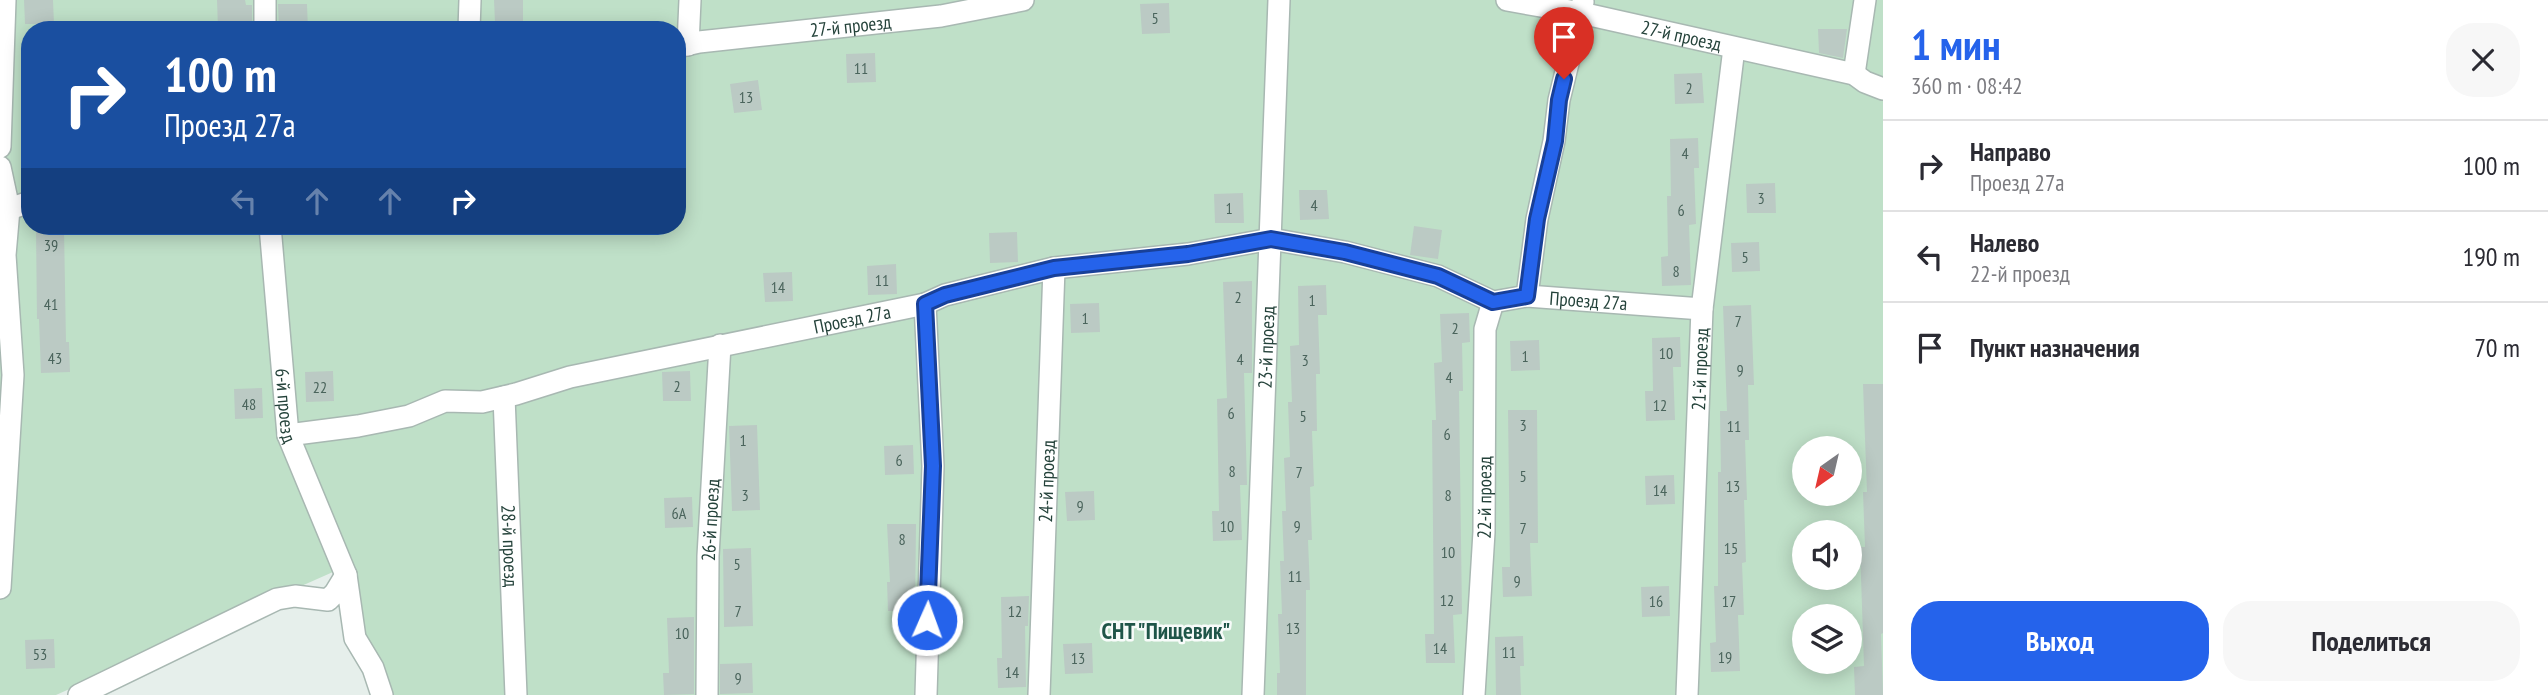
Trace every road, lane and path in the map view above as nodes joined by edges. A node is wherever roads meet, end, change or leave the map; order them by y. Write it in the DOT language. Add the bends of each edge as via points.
graph roads {
  1 [pos="5,0"];
  2 [pos="265,0"];
  3 [pos="470,0"];
  4 [pos="690,0"];
  5 [pos="1023,0"];
  6 [pos="1279,0"];
  7 [pos="1507,0"];
  8 [pos="1865,0"];
  9 [pos="1582,7"];
  10 [pos="941,8"];
  11 [pos="265,21"];
  12 [pos="469,21"];
  13 [pos="686,26"];
  14 [pos="686,46"];
  15 [pos="1734,48"];
  16 [pos="1854,74"];
  17 [pos="1883,89"];
  18 [pos="0,147"];
  19 [pos="0,167"];
  20 [pos="21,205"];
  21 [pos="9,209"];
  22 [pos="271,235"];
  23 [pos="1271,239"];
  24 [pos="1054,268"];
  25 [pos="1527,296"];
  26 [pos="1493,302"];
  27 [pos="925,304"];
  28 [pos="1702,309"];
  29 [pos="720,345"];
  30 [pos="504,397"];
  31 [pos="288,435"];
  32 [pos="346,575"];
  33 [pos="0,589"];
  34 [pos="328,600"];
  35 [pos="352,621"];
  36 [pos="79,695"];
  37 [pos="382,695"];
  38 [pos="516,695"];
  39 [pos="707,695"];
  40 [pos="926,695"];
  41 [pos="1039,695"];
  42 [pos="1254,695"];
  43 [pos="1474,695"];
  44 [pos="1687,695"];
  1 -- 18 [label="street"];
  2 -- 11 [label="street"];
  3 -- 12 [label="street"];
  4 -- 13 [label="street"];
  5 -- 10 [label="street, 27-й проезд"];
  6 -- 23 [label="street, 23-й проезд"];
  7 -- 9 [label="street, 27-й проезд"];
  8 -- 16 [label="street"];
  9 -- 15 [label="street, 27-й проезд"];
  9 -- 25 [label="street" via="1559,100"];
  10 -- 14 [label="street, 27-й проезд"];
  15 -- 16 [label="street, 27-й проезд"];
  15 -- 28 [label="street, 21-й проезд"];
  16 -- 17 [label="street, 27-й проезд"];
  19 -- 21 [label="street"];
  20 -- 21 [label="street"];
  21 -- 33 [label="street" via="5,255 13,374"];
  22 -- 31 [label="street, 6-й проезд"];
  23 -- 24 [label="street, Проезд 27а" via="1188,254"];
  23 -- 26 [label="street, Проезд 27а" via="1438,276"];
  23 -- 42 [label="street, 23-й проезд"];
  24 -- 27 [label="street, Проезд 27а"];
  24 -- 41 [label="street, 24-й проезд"];
  25 -- 26 [label="street, Проезд 27а"];
  25 -- 28 [label="street, Проезд 27а"];
  26 -- 43 [label="street, 22-й проезд" via="1485,329 1484,532"];
  27 -- 29 [label="street, Проезд 27а"];
  27 -- 40 [label="street" via="933,466"];
  28 -- 44 [label="street, 21-й проезд"];
  29 -- 30 [label="street, Проезд 27а" via="570,377"];
  29 -- 39 [label="street, 26-й проезд" via="708,556"];
  30 -- 31 [label="street, Проезд 27а" via="482,402 445,401 409,416"];
  30 -- 38 [label="street, 28-й проезд"];
  31 -- 32 [label="street, 6-й проезд"];
  32 -- 34 [label="street"];
  32 -- 35 [label="street, 6-й проезд"];
  34 -- 35 [label="street"];
  34 -- 36 [label="street" via="277,599"];
  35 -- 37 [label="street" via="355,638"];
}
